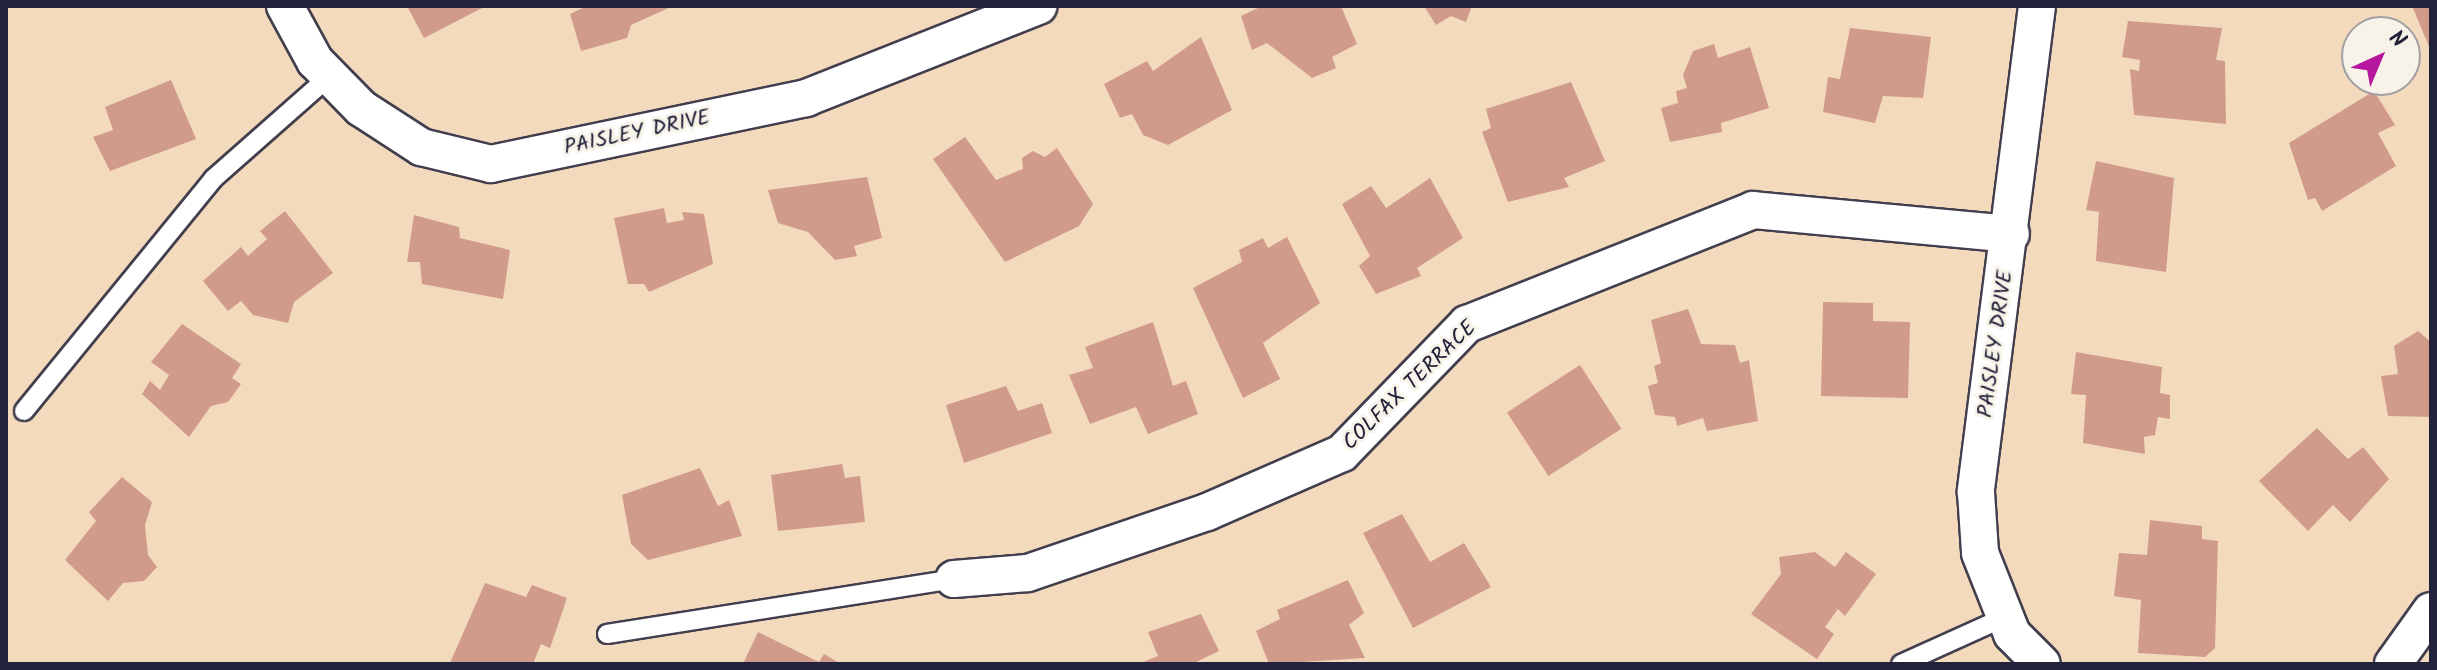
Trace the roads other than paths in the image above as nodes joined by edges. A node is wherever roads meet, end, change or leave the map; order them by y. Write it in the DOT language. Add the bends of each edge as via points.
graph roads {
  1 [pos="285,6"];
  2 [pos="1038,6"];
  3 [pos="2037,6"];
  4 [pos="330,76"];
  5 [pos="2011,234"];
  6 [pos="24,411"];
  7 [pos="954,579"];
  8 [pos="2431,611"];
  9 [pos="2005,617"];
  10 [pos="607,634"];
  11 [pos="1901,664"];
  12 [pos="2042,664"];
  13 [pos="2393,664"];
  1 -- 4 [label="street, PAISLEY DRIVE"];
  2 -- 4 [label="street, PAISLEY DRIVE" via="806,98 491,164 421,147 361,108"];
  3 -- 5 [label="street, PAISLEY DRIVE"];
  4 -- 6 [label="lane" via="213,179"];
  5 -- 7 [label="street, COLFAX TERRACE" via="1753,210 1467,324 1342,453 1207,512 1028,573"];
  5 -- 9 [label="street, PAISLEY DRIVE" via="1976,492 1980,553"];
  7 -- 10 [label="lane"];
  8 -- 13 [label="street"];
  9 -- 11 [label="lane"];
  9 -- 12 [label="street, PAISLEY DRIVE"];
}
